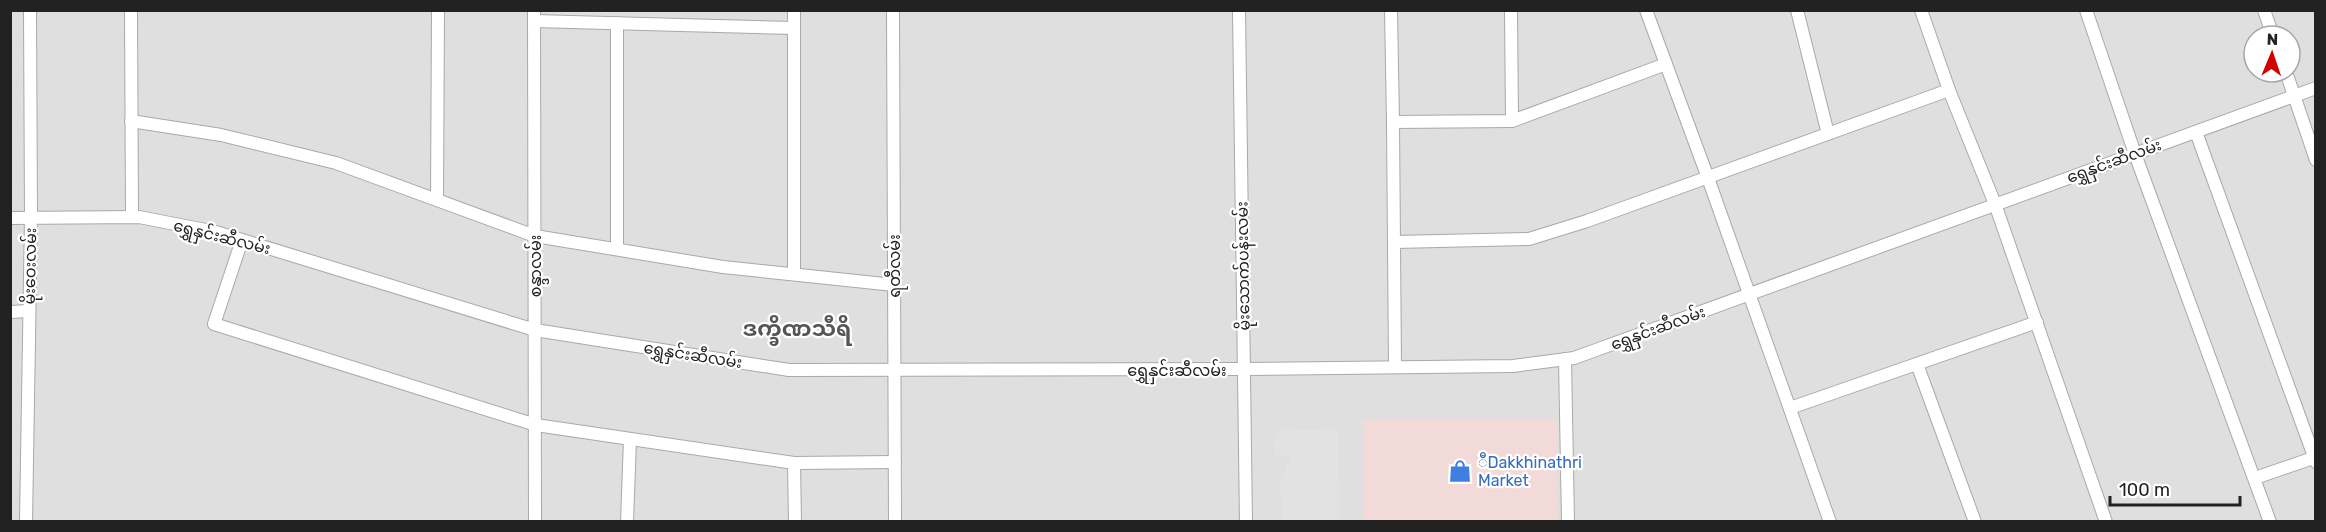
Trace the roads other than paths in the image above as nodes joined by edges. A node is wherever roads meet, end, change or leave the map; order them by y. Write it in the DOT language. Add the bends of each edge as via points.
graph roads {
  1 [pos="30,10"];
  2 [pos="131,10"];
  3 [pos="438,10"];
  4 [pos="794,10"];
  5 [pos="893,10"];
  6 [pos="1239,10"];
  7 [pos="1391,10"];
  8 [pos="1511,10"];
  9 [pos="1646,10"];
  10 [pos="1797,10"];
  11 [pos="1921,10"];
  12 [pos="2086,10"];
  13 [pos="534,16"];
  14 [pos="617,23"];
  15 [pos="794,28"];
  16 [pos="1666,64"];
  17 [pos="2290,84"];
  18 [pos="2316,88"];
  19 [pos="1949,90"];
  20 [pos="2294,96"];
  21 [pos="131,121"];
  22 [pos="1512,121"];
  23 [pos="1393,122"];
  24 [pos="2196,132"];
  25 [pos="1828,134"];
  26 [pos="2134,154"];
  27 [pos="2316,160"];
  28 [pos="1708,178"];
  29 [pos="437,199"];
  30 [pos="1995,204"];
  31 [pos="31,217"];
  32 [pos="132,217"];
  33 [pos="10,218"];
  34 [pos="535,236"];
  35 [pos="242,240"];
  36 [pos="1395,242"];
  37 [pos="617,249"];
  38 [pos="794,274"];
  39 [pos="894,285"];
  40 [pos="1750,296"];
  41 [pos="29,311"];
  42 [pos="10,312"];
  43 [pos="2037,322"];
  44 [pos="535,330"];
  45 [pos="1565,359"];
  46 [pos="1917,364"];
  47 [pos="1395,367"];
  48 [pos="1244,369"];
  49 [pos="895,371"];
  50 [pos="1790,408"];
  51 [pos="536,425"];
  52 [pos="630,439"];
  53 [pos="2315,459"];
  54 [pos="895,462"];
  55 [pos="794,463"];
  56 [pos="2255,478"];
  57 [pos="26,522"];
  58 [pos="535,522"];
  59 [pos="627,522"];
  60 [pos="795,522"];
  61 [pos="896,522"];
  62 [pos="1246,522"];
  63 [pos="1568,522"];
  64 [pos="1830,522"];
  65 [pos="1975,522"];
  66 [pos="2106,522"];
  67 [pos="2271,522"];
  1 -- 31 [label="street, မိုးဝေးလမ်း"];
  2 -- 21 [label="street"];
  3 -- 29 [label="street"];
  4 -- 15 [label="street"];
  5 -- 39 [label="street, ရတီလမ်း"];
  6 -- 48 [label="street, မိုးသောက်ပန်းလမ်း"];
  7 -- 23 [label="street"];
  8 -- 22 [label="street"];
  9 -- 16 [label="street"];
  10 -- 25 [label="street"];
  11 -- 19 [label="street"];
  12 -- 26 [label="street"];
  13 -- 14 [label="street"];
  13 -- 34 [label="street, စန္ဒာလမ်း"];
  14 -- 15 [label="street"];
  14 -- 37 [label="street"];
  15 -- 38 [label="street"];
  16 -- 22 [label="street"];
  16 -- 28 [label="street"];
  17 -- 20 [label="street"];
  18 -- 20 [label="street, ရွှေနှင်းဆီလမ်း"];
  19 -- 25 [label="street"];
  19 -- 30 [label="street"];
  20 -- 24 [label="street, ရွှေနှင်းဆီလမ်း"];
  20 -- 27 [label="street"];
  21 -- 29 [label="street" via="221,135 336,163"];
  21 -- 32 [label="street"];
  22 -- 23 [label="street"];
  23 -- 36 [label="street"];
  24 -- 26 [label="street, ရွှေနှင်းဆီလမ်း"];
  24 -- 53 [label="street"];
  25 -- 28 [label="street"];
  26 -- 30 [label="street, ရွှေနှင်းဆီလမ်း"];
  26 -- 56 [label="street"];
  28 -- 36 [label="street" via="1528,239"];
  28 -- 40 [label="street"];
  29 -- 34 [label="street"];
  30 -- 40 [label="street, ရွှေနှင်းဆီလမ်း"];
  30 -- 43 [label="street"];
  31 -- 32 [label="street, ရွှေနှင်းဆီလမ်း"];
  31 -- 33 [label="street, ရွှေနှင်းဆီလမ်း"];
  31 -- 41 [label="street, မိုးဝေးလမ်း"];
  32 -- 35 [label="street, ရွှေနှင်းဆီလမ်း"];
  34 -- 37 [label="street"];
  34 -- 44 [label="street, စန္ဒာလမ်း"];
  35 -- 44 [label="street, ရွှေနှင်းဆီလမ်း"];
  35 -- 51 [label="street" via="214,324"];
  36 -- 47 [label="street"];
  37 -- 38 [label="street"];
  38 -- 39 [label="street"];
  39 -- 49 [label="street, ရတီလမ်း"];
  40 -- 45 [label="street, ရွှေနှင်းဆီလမ်း"];
  40 -- 50 [label="street"];
  41 -- 42 [label="street"];
  41 -- 57 [label="street, မိုးဝေးလမ်း"];
  43 -- 46 [label="street"];
  43 -- 66 [label="street"];
  44 -- 49 [label="street, ရွှေနှင်းဆီလမ်း" via="789,370"];
  44 -- 51 [label="street, စန္ဒာလမ်း"];
  45 -- 47 [label="street, ရွှေနှင်းဆီလမ်း" via="1513,366"];
  45 -- 63 [label="street"];
  46 -- 50 [label="street"];
  46 -- 65 [label="street"];
  47 -- 48 [label="street, ရွှေနှင်းဆီလမ်း"];
  48 -- 49 [label="street, ရွှေနှင်းဆီလမ်း"];
  48 -- 62 [label="street, မိုးသောက်ပန်းလမ်း"];
  49 -- 54 [label="street, ရတီလမ်း"];
  50 -- 64 [label="street"];
  51 -- 52 [label="street"];
  51 -- 58 [label="street, စန္ဒာလမ်း"];
  52 -- 55 [label="street"];
  52 -- 59 [label="street"];
  53 -- 56 [label="street"];
  54 -- 55 [label="street"];
  54 -- 61 [label="street, ရတီလမ်း"];
  55 -- 60 [label="street"];
  56 -- 67 [label="street"];
}
